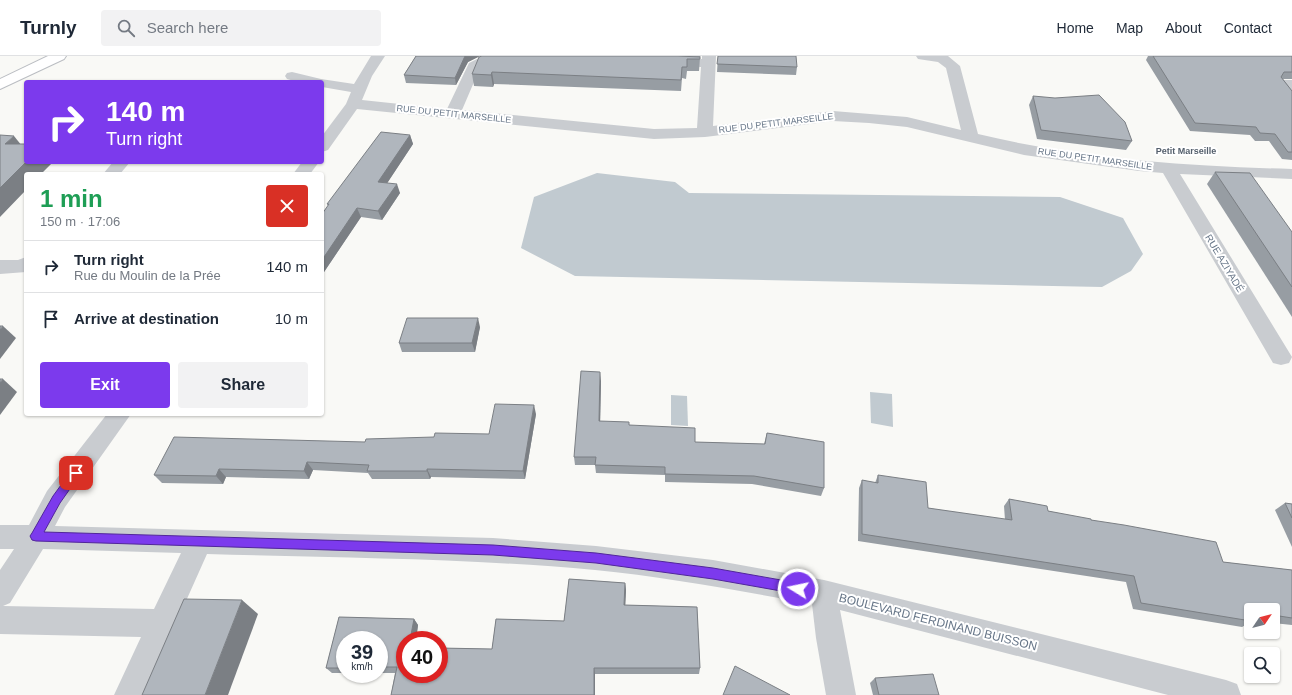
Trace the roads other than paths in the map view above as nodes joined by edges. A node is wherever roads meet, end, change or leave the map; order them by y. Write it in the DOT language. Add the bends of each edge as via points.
graph roads {
  1 [pos="59,56"];
  2 [pos="378,56"];
  3 [pos="923,56"];
  4 [pos="519,57"];
  5 [pos="708,60"];
  6 [pos="655,62"];
  7 [pos="292,76"];
  8 [pos="308,80"];
  9 [pos="324,83"];
  10 [pos="1292,84"];
  11 [pos="0,85"];
  12 [pos="360,89"];
  13 [pos="1292,94"];
  14 [pos="353,104"];
  15 [pos="452,113"];
  16 [pos="705,132"];
  17 [pos="970,136"];
  18 [pos="324,144"];
  19 [pos="120,164"];
  20 [pos="1169,169"];
  21 [pos="113,172"];
  22 [pos="1292,174"];
  23 [pos="24,265"];
  24 [pos="0,267"];
  25 [pos="1281,358"];
  26 [pos="118,416"];
  27 [pos="36,536"];
  28 [pos="0,537"];
  29 [pos="200,541"];
  30 [pos="0,594"];
  31 [pos="824,594"];
  32 [pos="0,620"];
  33 [pos="162,623"];
  34 [pos="129,695"];
  35 [pos="841,695"];
  36 [pos="1226,695"];
  1 -- 11 [label="main road"];
  2 -- 12 [label="street"];
  3 -- 17 [label="street" via="942,58 953,66"];
  4 -- 15 [label="street" via="497,56 474,66"];
  5 -- 6 [label="street"];
  5 -- 16 [label="street"];
  7 -- 8 [label="street"];
  9 -- 12 [label="street"];
  10 -- 13 [label="street" via="1284,84"];
  12 -- 14 [label="street"];
  14 -- 15 [label="street, RUE DU PETIT MARSEILLE"];
  14 -- 18 [label="street"];
  15 -- 16 [label="street, RUE DU PETIT MARSEILLE" via="654,134"];
  16 -- 17 [label="street, RUE DU PETIT MARSEILLE" via="833,116 908,122"];
  17 -- 20 [label="street, RUE DU PETIT MARSEILLE" via="1024,150"];
  19 -- 21 [label="street"];
  20 -- 22 [label="street, RUE DU PETIT MARSEILLE"];
  20 -- 25 [label="street, RUE AZIYADÉ"];
  23 -- 24 [label="street"];
  26 -- 27 [label="street" via="56,499"];
  27 -- 28 [label="street, BOULEVARD FERDINAND BUISSON"];
  27 -- 29 [label="street, BOULEVARD FERDINAND BUISSON"];
  27 -- 30 [label="street"];
  29 -- 31 [label="street, BOULEVARD FERDINAND BUISSON" via="493,550 588,557 713,573"];
  29 -- 33 [label="street"];
  31 -- 35 [label="street"];
  31 -- 36 [label="street, BOULEVARD FERDINAND BUISSON"];
  32 -- 33 [label="street"];
  33 -- 34 [label="street"];
}
